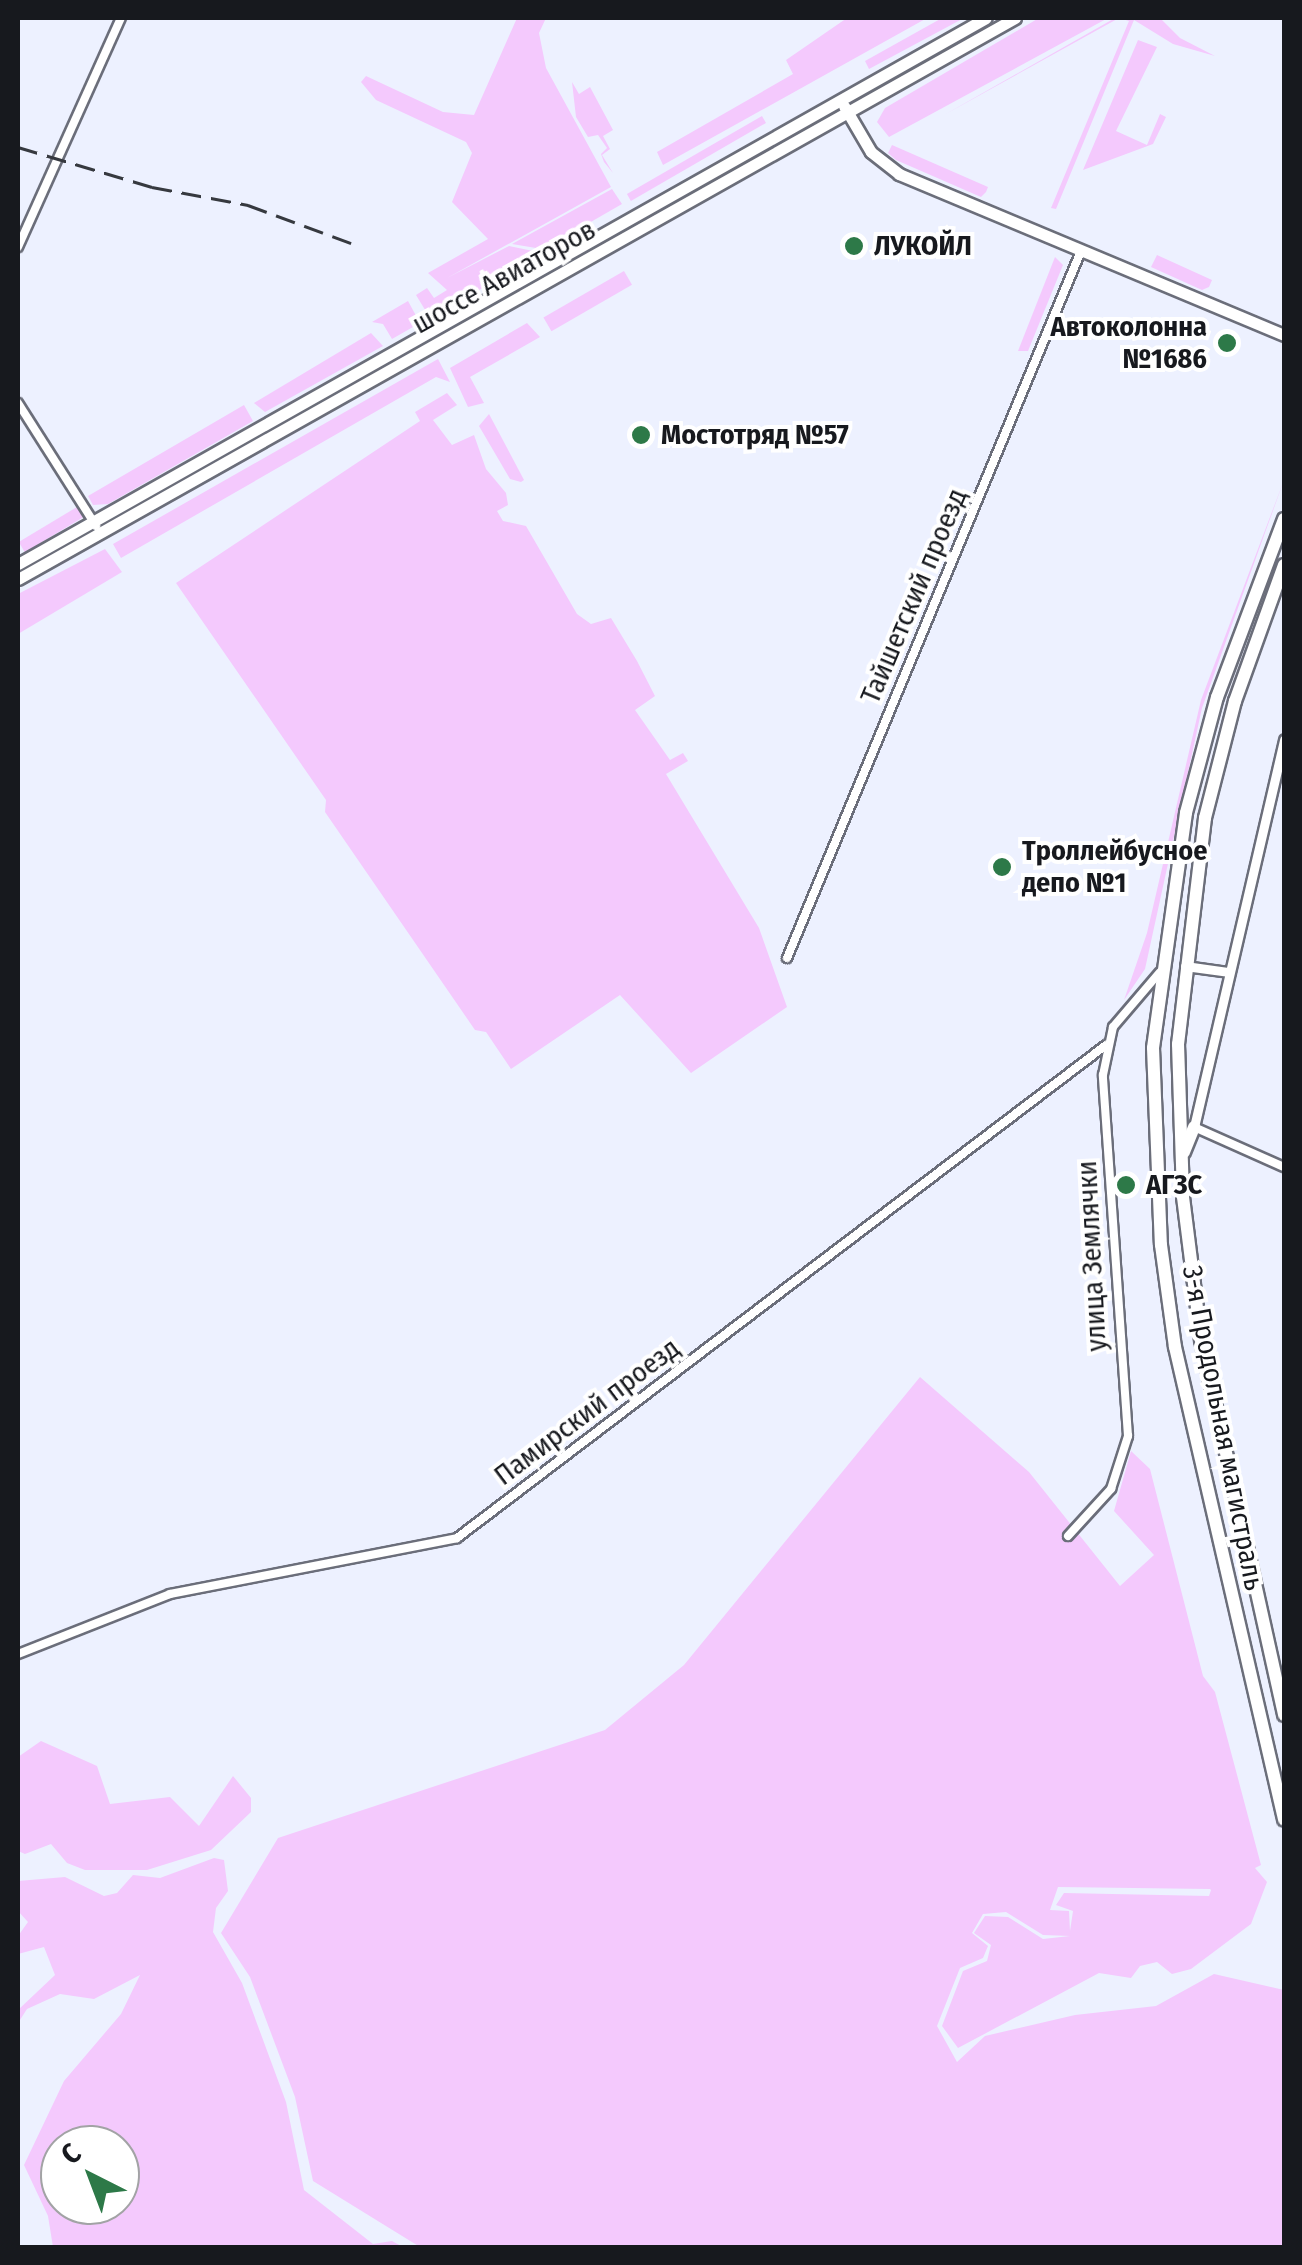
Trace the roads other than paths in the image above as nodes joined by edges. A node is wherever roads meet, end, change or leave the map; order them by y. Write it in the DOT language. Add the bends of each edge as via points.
graph roads {
  1 [pos="121,18"];
  2 [pos="986,18"];
  3 [pos="1015,18"];
  4 [pos="840,97"];
  5 [pos="848,112"];
  6 [pos="18,246"];
  7 [pos="1081,251"];
  8 [pos="1284,335"];
  9 [pos="18,403"];
  10 [pos="1284,519"];
  11 [pos="97,528"];
  12 [pos="18,564"];
  13 [pos="1284,565"];
  14 [pos="18,580"];
  15 [pos="1284,738"];
  16 [pos="786,958"];
  17 [pos="1185,966"];
  18 [pos="1160,972"];
  19 [pos="1228,972"];
  20 [pos="1106,1045"];
  21 [pos="1194,1127"];
  22 [pos="1182,1160"];
  23 [pos="1284,1167"];
  24 [pos="1068,1536"];
  25 [pos="18,1654"];
  26 [pos="1284,1715"];
  27 [pos="1284,1820"];
  1 -- 6 [label="street"];
  2 -- 4 [label="main road, шоссе Авиаторов"];
  3 -- 5 [label="main road, шоссе Авиаторов"];
  4 -- 5 [label="main road"];
  4 -- 11 [label="main road, шоссе Авиаторов"];
  5 -- 7 [label="main road" via="871,152 899,174"];
  5 -- 11 [label="main road, шоссе Авиаторов"];
  7 -- 8 [label="main road"];
  7 -- 16 [label="street, Тайшетский проезд"];
  9 -- 11 [label="street"];
  10 -- 18 [label="highway, 3-я Продольная магистраль" via="1218,698 1186,813"];
  11 -- 12 [label="main road, шоссе Авиаторов"];
  11 -- 14 [label="main road, шоссе Авиаторов"];
  13 -- 17 [label="highway, 3-я Продольная магистраль" via="1234,701 1204,818"];
  15 -- 19 [label="street"];
  17 -- 19 [label="street"];
  17 -- 22 [label="highway, 3-я Продольная магистраль" via="1178,1044"];
  18 -- 20 [label="street" via="1113,1027"];
  18 -- 27 [label="highway, 3-я Продольная магистраль" via="1154,1131 1175,1347"];
  19 -- 21 [label="street"];
  20 -- 24 [label="street, улица Землячки" via="1128,1436 1111,1490"];
  20 -- 25 [label="street, Памирский проезд" via="457,1538 170,1594"];
  21 -- 22 [label="highway"];
  21 -- 23 [label="street"];
  22 -- 26 [label="highway, 3-я Продольная магистраль" via="1200,1340"];
}
